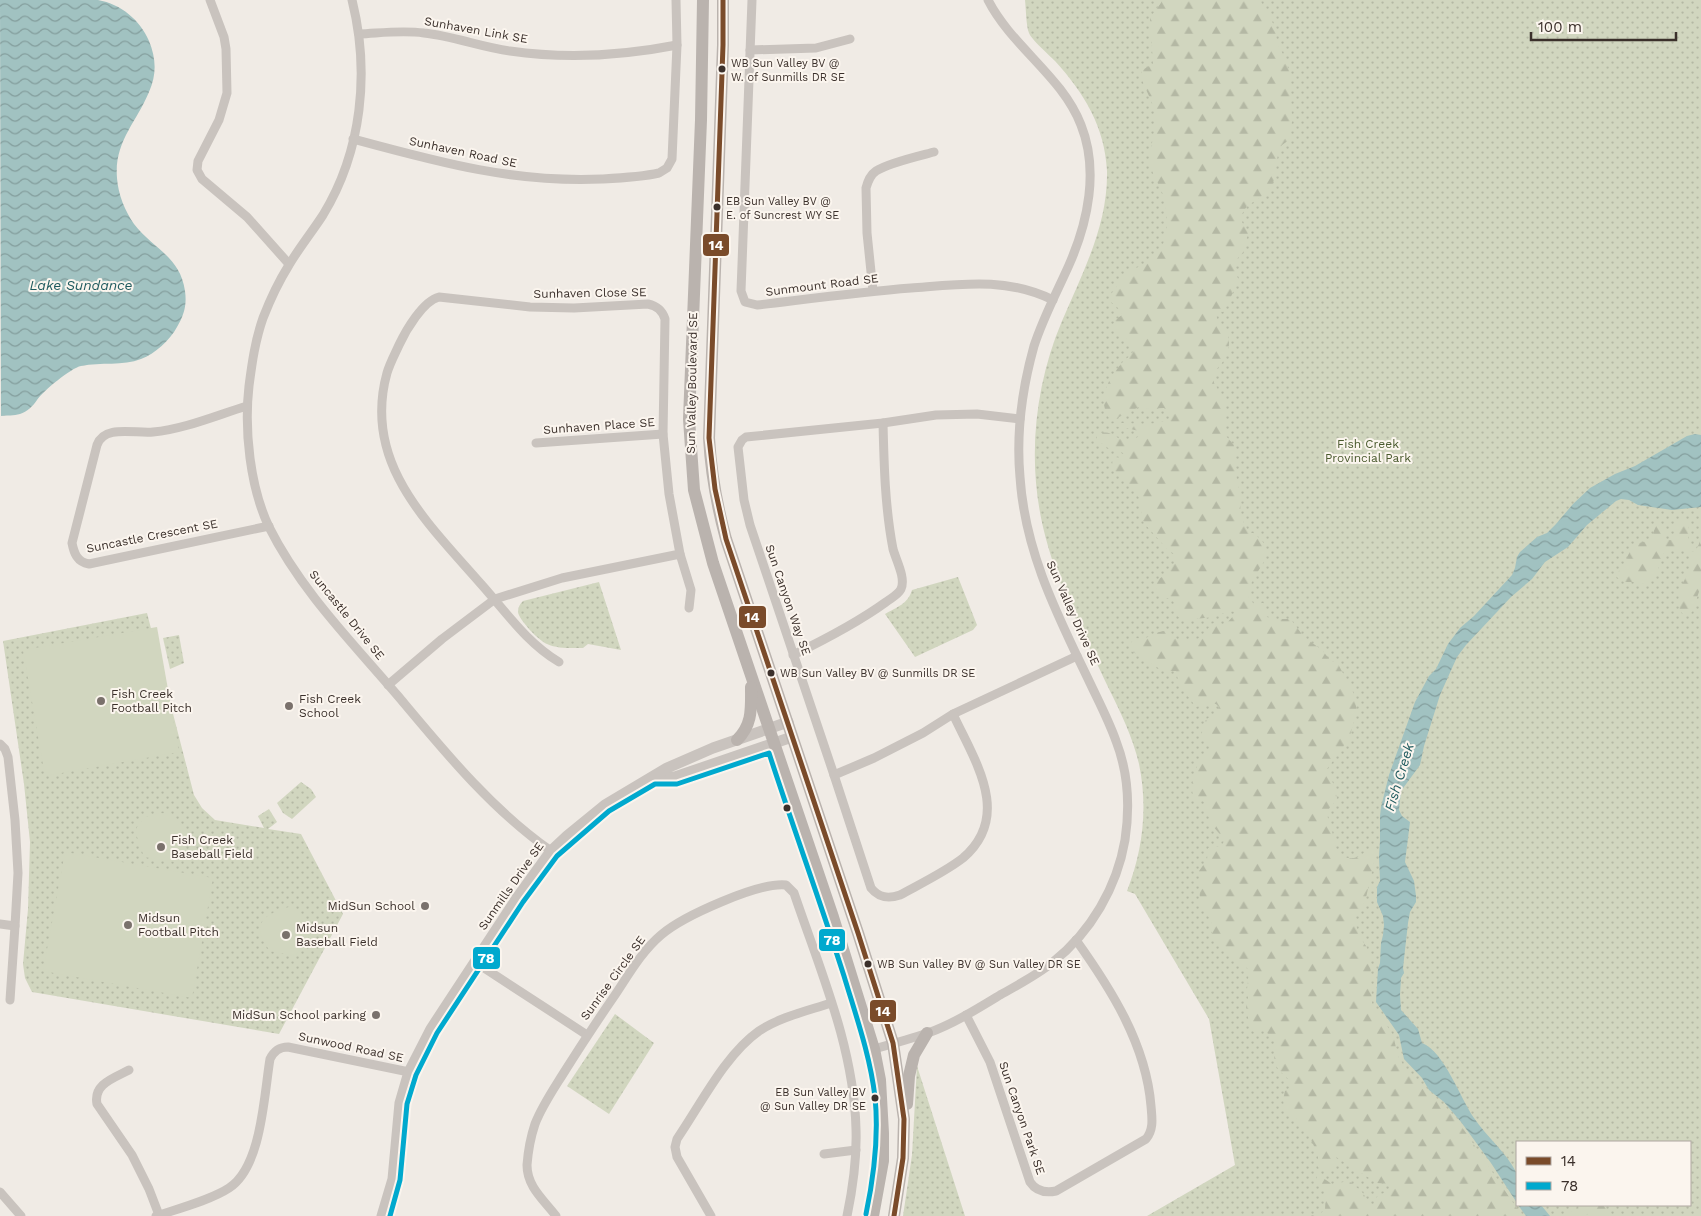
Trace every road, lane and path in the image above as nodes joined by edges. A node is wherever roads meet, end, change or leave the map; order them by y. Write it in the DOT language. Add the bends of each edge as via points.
graph roads {
  1 [pos="210,0"];
  2 [pos="352,0"];
  3 [pos="676,0"];
  4 [pos="703,0"];
  5 [pos="723,0"];
  6 [pos="752,0"];
  7 [pos="988,0"];
  8 [pos="359,34"];
  9 [pos="850,39"];
  10 [pos="677,45"];
  11 [pos="750,50"];
  12 [pos="353,139"];
  13 [pos="934,152"];
  14 [pos="289,264"];
  15 [pos="873,291"];
  16 [pos="1053,300"];
  17 [pos="247,406"];
  18 [pos="1020,419"];
  19 [pos="882,423"];
  20 [pos="663,434"];
  21 [pos="536,443"];
  22 [pos="269,526"];
  23 [pos="680,554"];
  24 [pos="495,599"];
  25 [pos="689,608"];
  26 [pos="793,655"];
  27 [pos="1077,656"];
  28 [pos="559,662"];
  29 [pos="751,677"];
  30 [pos="388,685"];
  31 [pos="953,714"];
  32 [pos="788,722"];
  33 [pos="768,729"];
  34 [pos="792,737"];
  35 [pos="737,740"];
  36 [pos="774,743"];
  37 [pos="0,744"];
  38 [pos="834,775"];
  39 [pos="653,777"];
  40 [pos="551,851"];
  41 [pos="0,924"];
  42 [pos="15,926"];
  43 [pos="1076,940"];
  44 [pos="475,962"];
  45 [pos="10,1000"];
  46 [pos="831,1003"];
  47 [pos="966,1015"];
  48 [pos="927,1033"];
  49 [pos="587,1035"];
  50 [pos="893,1043"];
  51 [pos="874,1049"];
  52 [pos="129,1070"];
  53 [pos="409,1072"];
  54 [pos="904,1119"];
  55 [pos="856,1150"];
  56 [pos="824,1154"];
  57 [pos="0,1192"];
  58 [pos="21,1216"];
  59 [pos="157,1216"];
  60 [pos="382,1216"];
  61 [pos="556,1216"];
  62 [pos="711,1216"];
  63 [pos="847,1216"];
  64 [pos="873,1216"];
  65 [pos="894,1216"];
  1 -- 14 [label="street" via="224,37 226,92 219,120 198,161 198,170 202,178 247,217"];
  2 -- 8 [label="street, Suncastle Drive SE"];
  3 -- 10 [label="street, Sunhaven Road SE"];
  4 -- 29 [label="main road, Sun Valley Boulevard SE" via="690,451 699,512"];
  5 -- 32 [label="main road, Sun Valley Boulevard SE" via="710,459 726,539"];
  6 -- 11 [label="street, Sunmount Road SE"];
  7 -- 16 [label="street, Sun Valley Drive SE" via="1011,36 1068,99 1088,148 1091,174 1084,221"];
  8 -- 10 [label="street, Sunhaven Link SE" via="425,33 507,50 566,56 626,54"];
  8 -- 12 [label="street, Suncastle Drive SE" via="361,87"];
  9 -- 11 [label="street" via="816,48"];
  10 -- 12 [label="street, Sunhaven Road SE" via="672,159 660,173 587,180 529,178 458,166"];
  11 -- 15 [label="street, Sunmount Road SE" via="743,299 757,306"];
  12 -- 14 [label="street, Suncastle Drive SE" via="345,170 326,209"];
  13 -- 15 [label="street" via="882,168 868,181 867,233"];
  14 -- 17 [label="street, Suncastle Drive SE" via="264,315 256,340"];
  15 -- 16 [label="street, Sunmount Road SE" via="987,283 1036,292"];
  16 -- 18 [label="street, Sun Valley Drive SE" via="1034,348"];
  17 -- 22 [label="street, Suncastle Drive SE" via="253,470"];
  17 -- 22 [label="street, Suncastle Crescent SE" via="154,432 103,435 97,445 72,543 81,561 89,564"];
  18 -- 19 [label="street, Sun Canyon Way SE" via="977,414 936,415"];
  18 -- 27 [label="street, Sun Valley Drive SE" via="1020,477 1029,537 1048,596"];
  19 -- 26 [label="street" via="884,486 902,588 865,618"];
  19 -- 26 [label="street, Sun Canyon Way SE" via="750,436 738,447 750,525"];
  20 -- 21 [label="street, Sunhaven Place SE"];
  20 -- 23 [label="street, Sunhaven Close SE"];
  20 -- 24 [label="street, Sunhaven Close SE" via="665,319 656,306 530,307 445,296 426,304 401,341 387,372 381,421 384,442 392,466 420,515"];
  22 -- 30 [label="street, Suncastle Drive SE" via="311,593"];
  23 -- 24 [label="street" via="562,578"];
  23 -- 25 [label="street, Sunhaven Close SE" via="691,590"];
  24 -- 28 [label="street" via="526,636"];
  24 -- 30 [label="street"];
  26 -- 38 [label="street, Sun Canyon Way SE"];
  27 -- 31 [label="street"];
  27 -- 43 [label="street, Sun Valley Drive SE" via="1118,744 1128,802 1123,848 1115,877 1102,904"];
  29 -- 33 [label="main road, Sun Valley Boulevard SE"];
  29 -- 35 [label="main road" via="749,724"];
  30 -- 40 [label="street, Suncastle Drive SE" via="484,793"];
  31 -- 38 [label="street" via="896,747"];
  31 -- 38 [label="street, Sun Canyon Way SE" via="985,783 988,801 985,826 974,846 962,858 900,895 882,897 871,888"];
  32 -- 33 [label="street, Sunmills Drive SE"];
  32 -- 34 [label="main road, Sun Valley Boulevard SE"];
  33 -- 35 [label="street, Sunmills Drive SE"];
  33 -- 36 [label="main road, Sun Valley Boulevard SE"];
  34 -- 36 [label="street, Sunmills Drive SE"];
  34 -- 50 [label="main road, Sun Valley Boulevard SE"];
  35 -- 39 [label="street, Sunmills Drive SE"];
  36 -- 39 [label="street, Sunmills Drive SE" via="675,777"];
  36 -- 51 [label="main road, Sun Valley Boulevard SE" via="834,917"];
  37 -- 42 [label="street" via="7,753 15,820 18,873"];
  39 -- 40 [label="street, Sunmills Drive SE" via="605,805"];
  40 -- 44 [label="street, Sunmills Drive SE"];
  41 -- 42 [label="street"];
  42 -- 45 [label="street"];
  43 -- 47 [label="street, Sun Valley Drive SE" via="1036,975"];
  43 -- 47 [label="street, Sun Canyon Park SE" via="1126,1019 1140,1055 1149,1089 1152,1123 1146,1139 1056,1191 1036,1188 1030,1182 990,1062"];
  44 -- 49 [label="street"];
  44 -- 53 [label="street, Sunmills Drive SE" via="431,1029"];
  46 -- 49 [label="street, Sunrise Circle SE" via="794,894 786,885 776,884 694,913 661,935 643,955"];
  46 -- 55 [label="street, Sunrise Circle SE" via="853,1087"];
  46 -- 62 [label="street" via="773,1023 746,1041 732,1056 677,1139 677,1157"];
  47 -- 48 [label="street, Sun Valley Drive SE"];
  48 -- 50 [label="street, Sun Valley Drive SE"];
  48 -- 54 [label="main road" via="914,1055"];
  49 -- 61 [label="street, Sunrise Circle SE" via="544,1104 531,1137 527,1166 530,1183"];
  50 -- 51 [label="street, Sun Valley Drive SE"];
  50 -- 54 [label="main road, Sun Valley Boulevard SE"];
  51 -- 64 [label="main road, Sun Valley Boulevard SE" via="884,1133 883,1161"];
  52 -- 59 [label="street" via="101,1086 97,1091 97,1104 132,1155 145,1180"];
  53 -- 59 [label="street, Sunwood Road SE" via="288,1047 275,1051 270,1059 258,1136 240,1178 220,1193"];
  53 -- 60 [label="street, Sunmills Drive SE" via="400,1104 393,1179"];
  54 -- 65 [label="main road, Sun Valley Boulevard SE" via="904,1158"];
  55 -- 56 [label="street"];
  55 -- 63 [label="street, Sunrise Circle SE"];
  57 -- 58 [label="street"];
}
